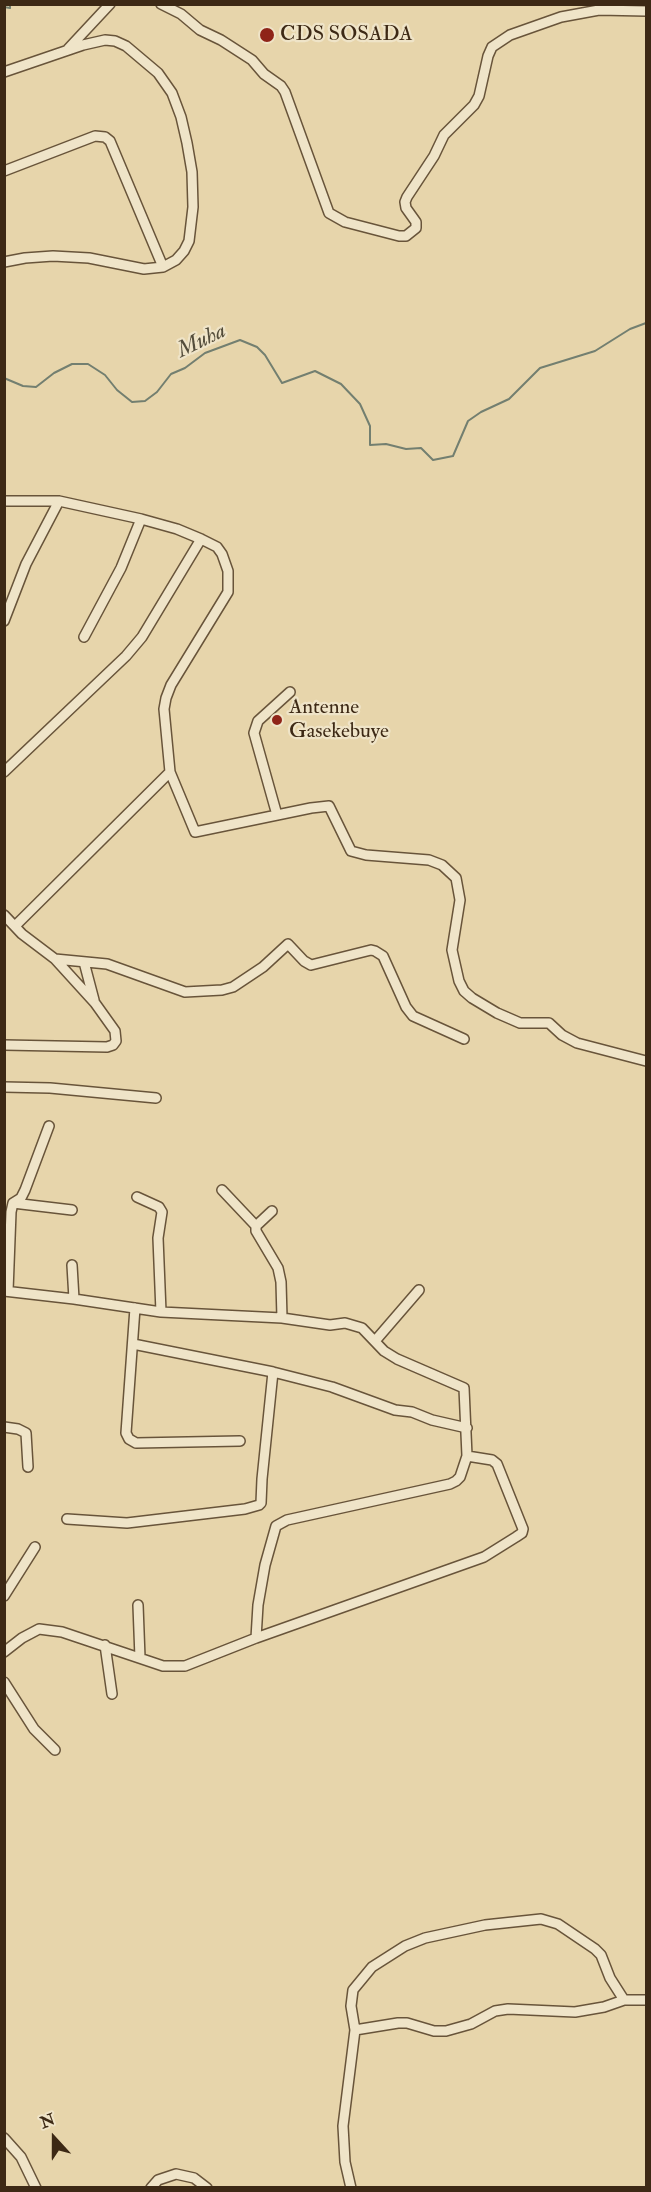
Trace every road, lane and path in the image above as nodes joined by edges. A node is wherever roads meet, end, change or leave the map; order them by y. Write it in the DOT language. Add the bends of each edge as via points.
graph roads {
  1 [pos="110,4"];
  2 [pos="161,4"];
  3 [pos="646,11"];
  4 [pos="66,51"];
  5 [pos="4,72"];
  6 [pos="4,171"];
  7 [pos="4,262"];
  8 [pos="163,267"];
  9 [pos="4,501"];
  10 [pos="59,501"];
  11 [pos="141,519"];
  12 [pos="201,539"];
  13 [pos="4,621"];
  14 [pos="84,637"];
  15 [pos="290,692"];
  16 [pos="4,772"];
  17 [pos="170,772"];
  18 [pos="277,815"];
  19 [pos="4,915"];
  20 [pos="15,926"];
  21 [pos="55,959"];
  22 [pos="84,962"];
  23 [pos="95,1003"];
  24 [pos="464,1039"];
  25 [pos="4,1045"];
  26 [pos="646,1061"];
  27 [pos="4,1087"];
  28 [pos="156,1098"];
  29 [pos="49,1126"];
  30 [pos="222,1190"];
  31 [pos="137,1197"];
  32 [pos="13,1203"];
  33 [pos="72,1210"];
  34 [pos="272,1211"];
  35 [pos="256,1226"];
  36 [pos="72,1265"];
  37 [pos="419,1290"];
  38 [pos="6,1291"];
  39 [pos="74,1299"];
  40 [pos="135,1308"];
  41 [pos="162,1312"];
  42 [pos="282,1318"];
  43 [pos="375,1341"];
  44 [pos="133,1344"];
  45 [pos="273,1372"];
  46 [pos="4,1427"];
  47 [pos="467,1428"];
  48 [pos="240,1441"];
  49 [pos="467,1456"];
  50 [pos="28,1467"];
  51 [pos="67,1519"];
  52 [pos="35,1547"];
  53 [pos="4,1596"];
  54 [pos="138,1605"];
  55 [pos="256,1638"];
  56 [pos="105,1645"];
  57 [pos="4,1652"];
  58 [pos="140,1658"];
  59 [pos="4,1682"];
  60 [pos="112,1694"];
  61 [pos="56,1750"];
  62 [pos="624,2000"];
  63 [pos="646,2000"];
  64 [pos="355,2030"];
  65 [pos="4,2138"];
  66 [pos="36,2187"];
  67 [pos="151,2187"];
  68 [pos="207,2187"];
  69 [pos="351,2187"];
  1 -- 4 [label="street"];
  2 -- 3 [label="street" via="252,60 281,86 329,213 345,222 399,236 416,228 406,208 407,197 444,135 474,105 492,47 510,34 561,17 599,10"];
  4 -- 5 [label="street"];
  4 -- 8 [label="street" via="115,41 141,56 172,93 187,143 193,207 184,251"];
  6 -- 8 [label="street" via="95,136 105,137"];
  7 -- 8 [label="street" via="53,256 144,269"];
  9 -- 10 [label="street"];
  10 -- 11 [label="street"];
  10 -- 13 [label="street" via="26,564"];
  11 -- 12 [label="street"];
  11 -- 14 [label="street" via="121,568"];
  12 -- 16 [label="street" via="142,637 126,656"];
  12 -- 17 [label="street" via="222,554 228,571 228,592 191,649 166,698"];
  15 -- 18 [label="street" via="268,709 254,733"];
  17 -- 18 [label="street" via="195,832"];
  17 -- 20 [label="street"];
  18 -- 26 [label="street" via="329,806 351,851 442,865 456,878 459,888 452,950 464,991 520,1023 549,1023 577,1043"];
  19 -- 20 [label="street"];
  20 -- 21 [label="street"];
  21 -- 22 [label="street"];
  21 -- 23 [label="street"];
  22 -- 23 [label="street"];
  22 -- 24 [label="street" via="106,964 192,992 222,990 242,982 288,944 311,965 375,951 383,956 413,1016"];
  23 -- 25 [label="street" via="115,1031 113,1045"];
  27 -- 28 [label="street"];
  29 -- 32 [label="street" via="25,1190"];
  30 -- 35 [label="street"];
  31 -- 41 [label="street" via="162,1212 158,1238"];
  32 -- 33 [label="street"];
  32 -- 38 [label="street"];
  34 -- 35 [label="street"];
  35 -- 42 [label="street" via="282,1282"];
  36 -- 39 [label="street"];
  37 -- 43 [label="street"];
  38 -- 39 [label="street"];
  39 -- 40 [label="street"];
  40 -- 41 [label="street"];
  40 -- 44 [label="street"];
  41 -- 42 [label="street"];
  42 -- 43 [label="street" via="330,1325 345,1323 362,1328"];
  43 -- 47 [label="street" via="397,1359 464,1388"];
  44 -- 45 [label="street"];
  44 -- 48 [label="street" via="126,1433 129,1439 136,1443"];
  45 -- 47 [label="street"];
  45 -- 51 [label="street" via="260,1505 127,1523"];
  46 -- 50 [label="street" via="26,1433"];
  47 -- 49 [label="street"];
  49 -- 55 [label="street" via="460,1477 450,1485 287,1520 276,1526 265,1565"];
  49 -- 55 [label="street" via="497,1464 522,1533 484,1557"];
  52 -- 53 [label="street"];
  54 -- 58 [label="street"];
  55 -- 58 [label="street" via="185,1666 163,1666"];
  56 -- 57 [label="street" via="39,1629"];
  56 -- 58 [label="street"];
  56 -- 60 [label="street"];
  59 -- 61 [label="street" via="34,1729"];
  62 -- 63 [label="street"];
  62 -- 64 [label="street" via="575,2012 495,2011 459,2029 446,2031 398,2023"];
  62 -- 64 [label="street" via="601,1955 580,1938 541,1918 510,1921 425,1938 372,1967 354,1990 351,2006"];
  64 -- 69 [label="street" via="343,2126"];
  65 -- 66 [label="street" via="21,2157"];
  67 -- 68 [label="street" via="176,2174 194,2178"];
}
